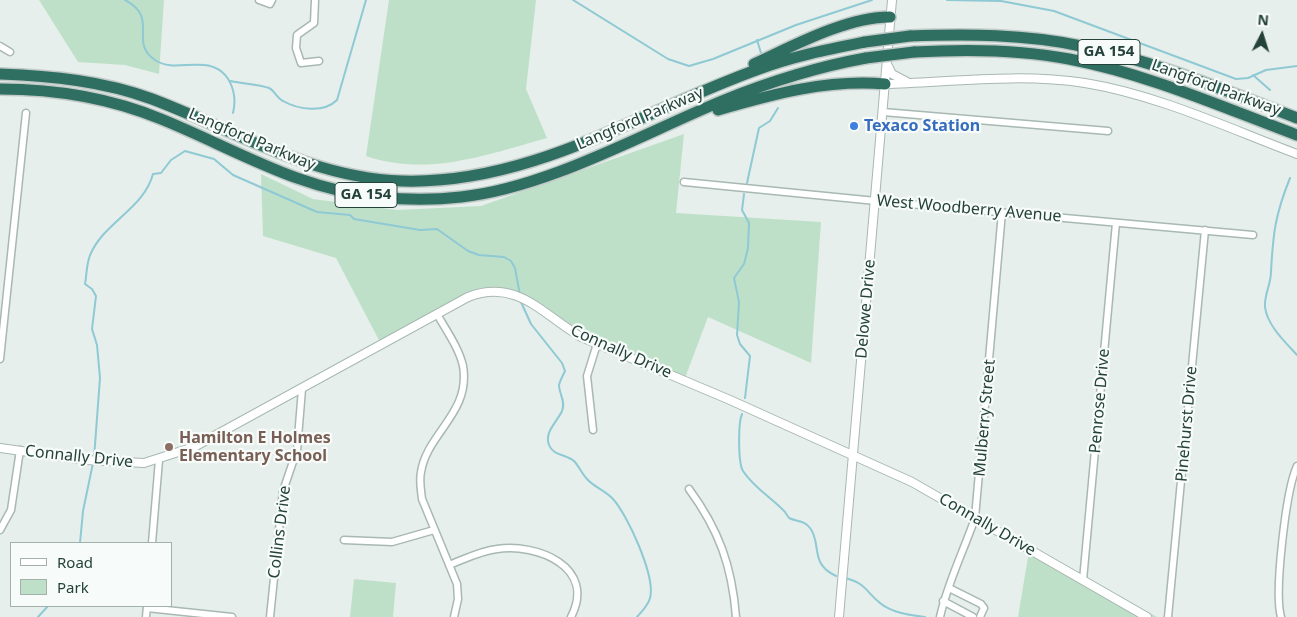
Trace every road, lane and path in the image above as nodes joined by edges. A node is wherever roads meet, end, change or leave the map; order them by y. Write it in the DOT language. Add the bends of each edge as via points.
graph roads {
  1 [pos="260,0"];
  2 [pos="272,0"];
  3 [pos="315,0"];
  4 [pos="892,0"];
  5 [pos="890,16"];
  6 [pos="0,46"];
  7 [pos="10,52"];
  8 [pos="319,61"];
  9 [pos="887,64"];
  10 [pos="0,74"];
  11 [pos="909,83"];
  12 [pos="885,84"];
  13 [pos="0,89"];
  14 [pos="694,96"];
  15 [pos="884,112"];
  16 [pos="26,113"];
  17 [pos="1297,118"];
  18 [pos="678,121"];
  19 [pos="1108,131"];
  20 [pos="1297,135"];
  21 [pos="1297,154"];
  22 [pos="684,182"];
  23 [pos="876,201"];
  24 [pos="1002,212"];
  25 [pos="1116,222"];
  26 [pos="1205,230"];
  27 [pos="1253,235"];
  28 [pos="437,314"];
  29 [pos="1,340"];
  30 [pos="597,344"];
  31 [pos="0,360"];
  32 [pos="302,389"];
  33 [pos="593,430"];
  34 [pos="0,448"];
  35 [pos="20,450"];
  36 [pos="853,455"];
  37 [pos="159,460"];
  38 [pos="1297,466"];
  39 [pos="689,489"];
  40 [pos="975,518"];
  41 [pos="0,530"];
  42 [pos="434,530"];
  43 [pos="344,540"];
  44 [pos="152,542"];
  45 [pos="449,565"];
  46 [pos="1083,580"];
  47 [pos="949,588"];
  48 [pos="943,602"];
  49 [pos="147,607"];
  50 [pos="146,617"];
  51 [pos="232,617"];
  52 [pos="270,617"];
  53 [pos="454,617"];
  54 [pos="571,617"];
  55 [pos="736,617"];
  56 [pos="839,617"];
  57 [pos="940,617"];
  58 [pos="973,617"];
  59 [pos="980,617"];
  60 [pos="1148,617"];
  61 [pos="1168,617"];
  62 [pos="1281,617"];
  1 -- 2 [label="street" via="270,4"];
  3 -- 8 [label="street" via="314,23 298,35 296,48 301,64"];
  4 -- 5 [label="street, Delowe Drive"];
  5 -- 9 [label="street, Delowe Drive"];
  5 -- 14 [label="highway" via="863,21 802,42"];
  6 -- 7 [label="street"];
  9 -- 11 [label="street" via="892,74"];
  9 -- 12 [label="street, Delowe Drive"];
  10 -- 14 [label="highway, Langford Parkway / GA 154" via="43,76 114,88 151,99 290,157 352,174 402,181 486,174 532,163"];
  11 -- 12 [label="street"];
  11 -- 21 [label="street" via="1040,79 1085,83 1155,101"];
  12 -- 15 [label="street, Delowe Drive"];
  12 -- 18 [label="highway" via="864,82 803,89"];
  13 -- 18 [label="highway, Langford Parkway / GA 154" via="58,92 124,106 162,119 279,173 323,187 379,197 441,199 494,191 547,175"];
  14 -- 17 [label="highway, Langford Parkway / GA 154, bridge" via="760,68 865,42 910,36 1002,36 1079,46 1170,71"];
  15 -- 19 [label="street"];
  15 -- 23 [label="street, Delowe Drive"];
  16 -- 29 [label="street"];
  18 -- 20 [label="highway, Langford Parkway / GA 154, bridge" via="722,101 814,68 914,52 991,50 1091,64 1145,79"];
  22 -- 23 [label="street, West Woodberry Avenue"];
  23 -- 24 [label="street, West Woodberry Avenue"];
  23 -- 36 [label="street, Delowe Drive"];
  24 -- 25 [label="street, West Woodberry Avenue"];
  24 -- 40 [label="street, Mulberry Street"];
  25 -- 26 [label="street, West Woodberry Avenue"];
  25 -- 46 [label="street, Penrose Drive"];
  26 -- 27 [label="street, West Woodberry Avenue"];
  26 -- 61 [label="street, Pinehurst Drive"];
  28 -- 30 [label="street, Connally Drive" via="478,293 512,293 528,299 561,325"];
  28 -- 32 [label="street, Connally Drive"];
  28 -- 42 [label="street" via="459,353 464,379 458,406 426,456 420,472 422,499"];
  29 -- 31 [label="street"];
  30 -- 33 [label="street" via="587,376"];
  30 -- 36 [label="street, Connally Drive"];
  32 -- 37 [label="street, Connally Drive" via="194,447"];
  32 -- 52 [label="street, Collins Drive" via="297,450 283,490"];
  34 -- 35 [label="street, Connally Drive"];
  35 -- 37 [label="street, Connally Drive" via="120,463"];
  35 -- 41 [label="street" via="11,510"];
  36 -- 40 [label="street, Connally Drive" via="912,482"];
  36 -- 56 [label="street, Delowe Drive"];
  37 -- 44 [label="street"];
  38 -- 62 [label="street" via="1289,496 1278,592"];
  39 -- 55 [label="street" via="718,535 728,565"];
  40 -- 46 [label="street, Connally Drive"];
  40 -- 47 [label="street, Mulberry Street"];
  42 -- 43 [label="street" via="392,542"];
  42 -- 45 [label="street"];
  45 -- 53 [label="street" via="458,598"];
  45 -- 54 [label="street" via="497,549 519,549 548,555 559,560 573,576 577,595"];
  46 -- 60 [label="street, Connally Drive"];
  47 -- 48 [label="street, Mulberry Street"];
  47 -- 59 [label="street" via="981,604 984,608"];
  48 -- 57 [label="street, Mulberry Street"];
  48 -- 58 [label="street"];
  49 -- 50 [label="street"];
  49 -- 51 [label="street"];
}
